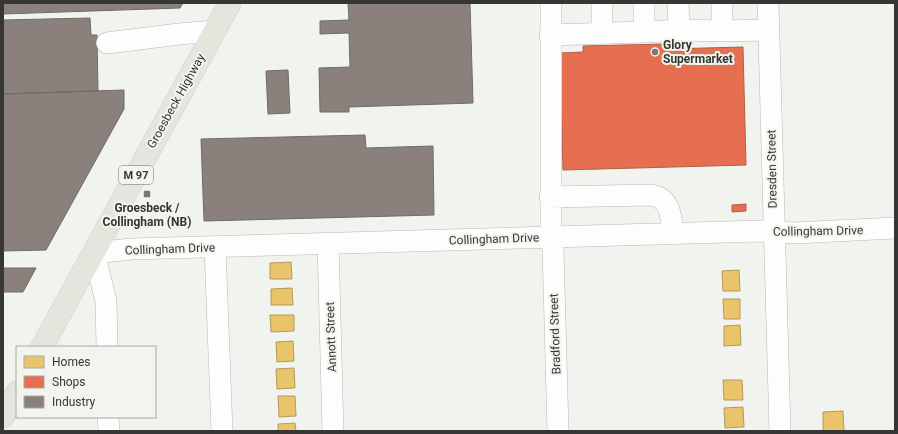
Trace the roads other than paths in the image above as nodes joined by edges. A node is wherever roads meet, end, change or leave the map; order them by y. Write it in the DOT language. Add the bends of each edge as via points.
graph roads {
  1 [pos="230,3"];
  2 [pos="550,3"];
  3 [pos="602,3"];
  4 [pos="644,3"];
  5 [pos="678,3"];
  6 [pos="722,3"];
  7 [pos="768,3"];
  8 [pos="679,30"];
  9 [pos="769,30"];
  10 [pos="214,31"];
  11 [pos="722,31"];
  12 [pos="644,32"];
  13 [pos="602,33"];
  14 [pos="550,35"];
  15 [pos="107,43"];
  16 [pos="550,197"];
  17 [pos="895,228"];
  18 [pos="774,232"];
  19 [pos="673,234"];
  20 [pos="551,238"];
  21 [pos="328,244"];
  22 [pos="215,247"];
  23 [pos="94,253"];
  24 [pos="43,346"];
  25 [pos="107,346"];
  26 [pos="16,394"];
  27 [pos="3,417"];
  28 [pos="108,418"];
  29 [pos="109,431"];
  30 [pos="222,431"];
  31 [pos="333,431"];
  32 [pos="558,431"];
  33 [pos="780,431"];
  1 -- 10 [label="main road, Groesbeck Highway / M 97"];
  2 -- 14 [label="street, Bradford Street"];
  3 -- 13 [label="street"];
  4 -- 12 [label="street"];
  5 -- 8 [label="street"];
  6 -- 11 [label="street"];
  7 -- 9 [label="street, Dresden Street"];
  8 -- 11 [label="street"];
  8 -- 12 [label="street"];
  9 -- 11 [label="street"];
  9 -- 18 [label="street, Dresden Street"];
  10 -- 15 [label="street"];
  10 -- 23 [label="main road, Groesbeck Highway / M 97"];
  12 -- 13 [label="street"];
  13 -- 14 [label="street"];
  14 -- 16 [label="street, Bradford Street"];
  16 -- 19 [label="street" via="651,195 661,198 670,211"];
  16 -- 20 [label="street, Bradford Street"];
  17 -- 18 [label="street, Collingham Drive"];
  18 -- 19 [label="street, Collingham Drive"];
  18 -- 33 [label="street, Dresden Street"];
  19 -- 20 [label="street, Collingham Drive"];
  20 -- 21 [label="street, Collingham Drive"];
  20 -- 32 [label="street, Bradford Street"];
  21 -- 22 [label="street, Collingham Drive"];
  21 -- 31 [label="street, Annott Street"];
  22 -- 23 [label="street, Collingham Drive" via="131,249"];
  22 -- 30 [label="street"];
  23 -- 24 [label="main road, Groesbeck Highway / M 97"];
  23 -- 25 [label="street" via="106,301"];
  26 -- 27 [label="main road"];
  28 -- 29 [label="street"];
}
